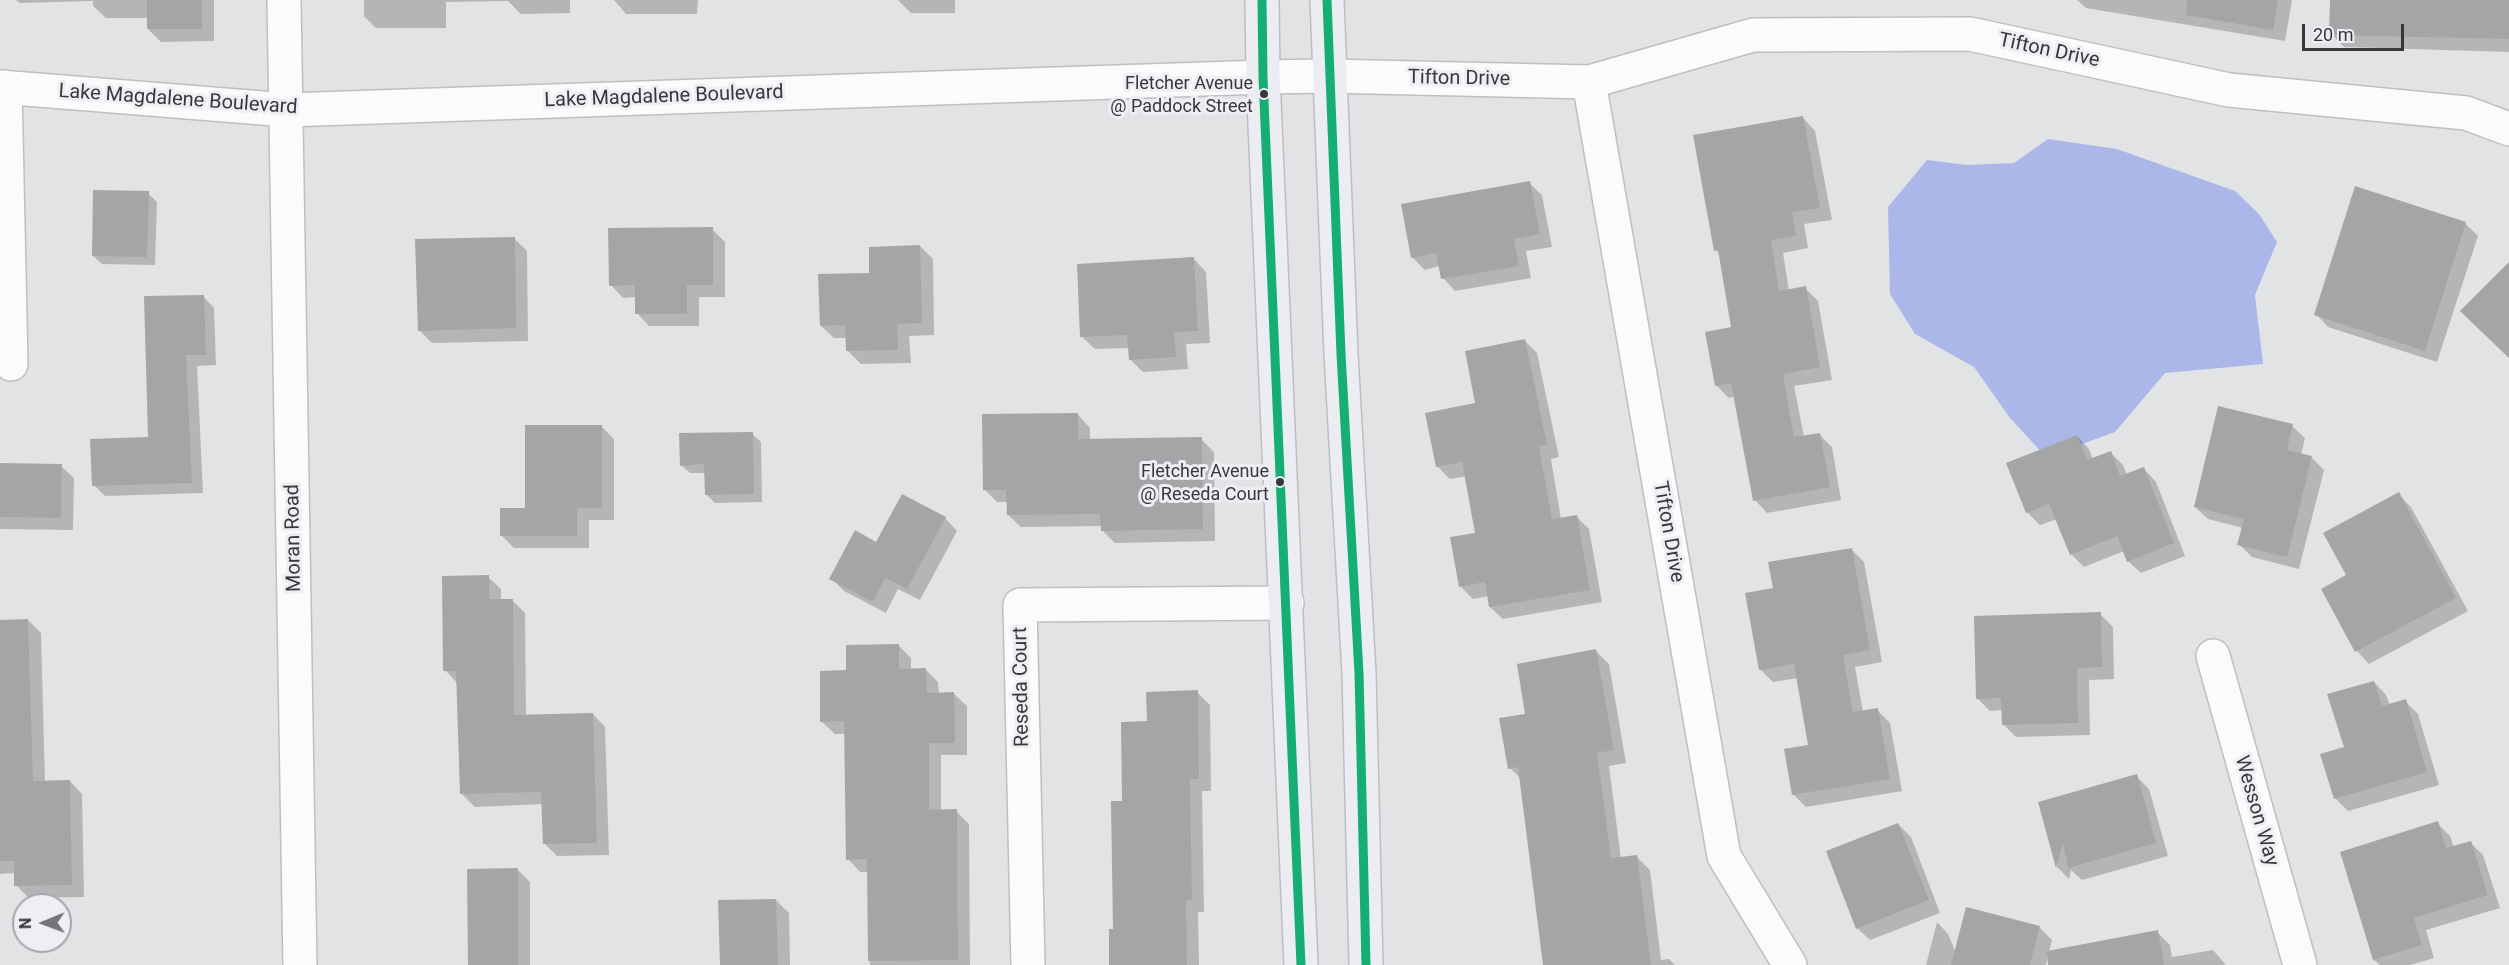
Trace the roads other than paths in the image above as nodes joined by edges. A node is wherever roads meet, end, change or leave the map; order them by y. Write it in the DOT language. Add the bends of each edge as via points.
graph roads {
  1 [pos="284,0"];
  2 [pos="1262,0"];
  3 [pos="1327,0"];
  4 [pos="1328,76"];
  5 [pos="1263,77"];
  6 [pos="1589,82"];
  7 [pos="3,87"];
  8 [pos="287,110"];
  9 [pos="2509,129"];
  10 [pos="11,364"];
  11 [pos="1287,603"];
  12 [pos="2213,656"];
  13 [pos="300,965"];
  14 [pos="1028,965"];
  15 [pos="1301,965"];
  16 [pos="1366,965"];
  17 [pos="1790,965"];
  18 [pos="2300,965"];
  1 -- 8 [label="street, Moran Road"];
  2 -- 5 [label="main road"];
  3 -- 4 [label="main road"];
  4 -- 5 [label="street, Lake Magdalene Boulevard"];
  4 -- 6 [label="street, Tifton Drive"];
  4 -- 16 [label="main road" via="1359,673"];
  5 -- 8 [label="street, Lake Magdalene Boulevard"];
  5 -- 11 [label="main road"];
  6 -- 9 [label="street, Tifton Drive" via="1753,35 1970,34 2229,90 2466,113"];
  6 -- 17 [label="street, Tifton Drive" via="1724,856"];
  7 -- 8 [label="street, Lake Magdalene Boulevard"];
  7 -- 10 [label="street"];
  8 -- 13 [label="street, Moran Road"];
  11 -- 14 [label="street, Reseda Court" via="1020,604"];
  11 -- 15 [label="main road"];
  12 -- 18 [label="street, Wesson Way"];
}
